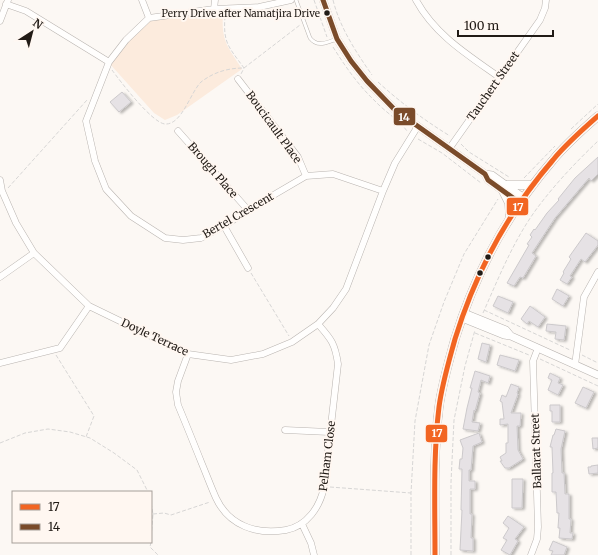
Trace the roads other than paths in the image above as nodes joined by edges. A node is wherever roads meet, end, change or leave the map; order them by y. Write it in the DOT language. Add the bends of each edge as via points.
graph roads {
  1 [pos="142,0"];
  2 [pos="215,0"];
  3 [pos="291,0"];
  4 [pos="296,0"];
  5 [pos="323,0"];
  6 [pos="416,0"];
  7 [pos="546,0"];
  8 [pos="7,2"];
  9 [pos="214,9"];
  10 [pos="149,18"];
  11 [pos="0,21"];
  12 [pos="337,38"];
  13 [pos="109,62"];
  14 [pos="500,77"];
  15 [pos="238,79"];
  16 [pos="598,116"];
  17 [pos="418,126"];
  18 [pos="178,131"];
  19 [pos="449,149"];
  20 [pos="306,176"];
  21 [pos="0,180"];
  22 [pos="532,185"];
  23 [pos="505,190"];
  24 [pos="383,191"];
  25 [pos="1,192"];
  26 [pos="522,201"];
  27 [pos="248,210"];
  28 [pos="510,218"];
  29 [pos="224,226"];
  30 [pos="34,253"];
  31 [pos="248,268"];
  32 [pos="598,272"];
  33 [pos="0,277"];
  34 [pos="89,306"];
  35 [pos="463,316"];
  36 [pos="318,324"];
  37 [pos="538,348"];
  38 [pos="188,354"];
  39 [pos="0,363"];
  40 [pos="575,364"];
  41 [pos="598,375"];
  42 [pos="286,430"];
  43 [pos="329,432"];
  44 [pos="302,524"];
  45 [pos="314,555"];
  46 [pos="435,555"];
  47 [pos="531,555"];
  1 -- 10 [label="street"];
  2 -- 9 [label="street"];
  3 -- 9 [label="street" via="259,7"];
  4 -- 12 [label="lane" via="313,42 321,44"];
  5 -- 12 [label="street"];
  6 -- 14 [label="street" via="429,20 454,45"];
  7 -- 14 [label="street, Tauchert Street" via="540,20"];
  8 -- 11 [label="street"];
  8 -- 13 [label="street"];
  9 -- 10 [label="street"];
  10 -- 13 [label="street, Bertel Crescent" via="126,40"];
  12 -- 17 [label="street" via="367,81 395,110"];
  13 -- 29 [label="street, Bertel Crescent" via="86,121 95,161 106,189 131,216 165,238 201,238"];
  14 -- 19 [label="street, Tauchert Street"];
  15 -- 20 [label="street, Boucicault Place" via="298,157"];
  16 -- 22 [label="main road" via="553,159"];
  17 -- 19 [label="street"];
  17 -- 24 [label="street, Doyle Terrace" via="395,164"];
  18 -- 27 [label="street, Brough Place"];
  19 -- 23 [label="street"];
  20 -- 24 [label="street, Bertel Crescent" via="333,174"];
  20 -- 27 [label="street, Bertel Crescent"];
  21 -- 25 [label="street, Doyle Terrace"];
  22 -- 23 [label="main road"];
  22 -- 26 [label="main road"];
  23 -- 26 [label="street"];
  23 -- 28 [label="main road"];
  24 -- 36 [label="street, Doyle Terrace" via="346,289"];
  25 -- 30 [label="street, Doyle Terrace"];
  26 -- 28 [label="main road"];
  27 -- 29 [label="street, Bertel Crescent"];
  28 -- 35 [label="main road" via="478,278"];
  29 -- 31 [label="street"];
  30 -- 33 [label="street"];
  30 -- 34 [label="street, Doyle Terrace"];
  32 -- 40 [label="street" via="584,297"];
  34 -- 38 [label="street, Doyle Terrace"];
  34 -- 39 [label="street" via="60,348"];
  35 -- 37 [label="street" via="506,330 511,336"];
  35 -- 46 [label="main road" via="449,360 439,406 435,474"];
  36 -- 38 [label="street, Doyle Terrace" via="292,342 262,354 231,360"];
  36 -- 43 [label="street, Pelham Close" via="333,341 338,364"];
  37 -- 40 [label="street"];
  37 -- 47 [label="street, Ballarat Street" via="533,361 538,527"];
  38 -- 44 [label="street" via="178,381 178,405 216,500 234,520 262,532 289,529"];
  40 -- 41 [label="street"];
  42 -- 43 [label="street"];
  43 -- 44 [label="street, Pelham Close" via="322,496"];
  44 -- 45 [label="street"];
}
